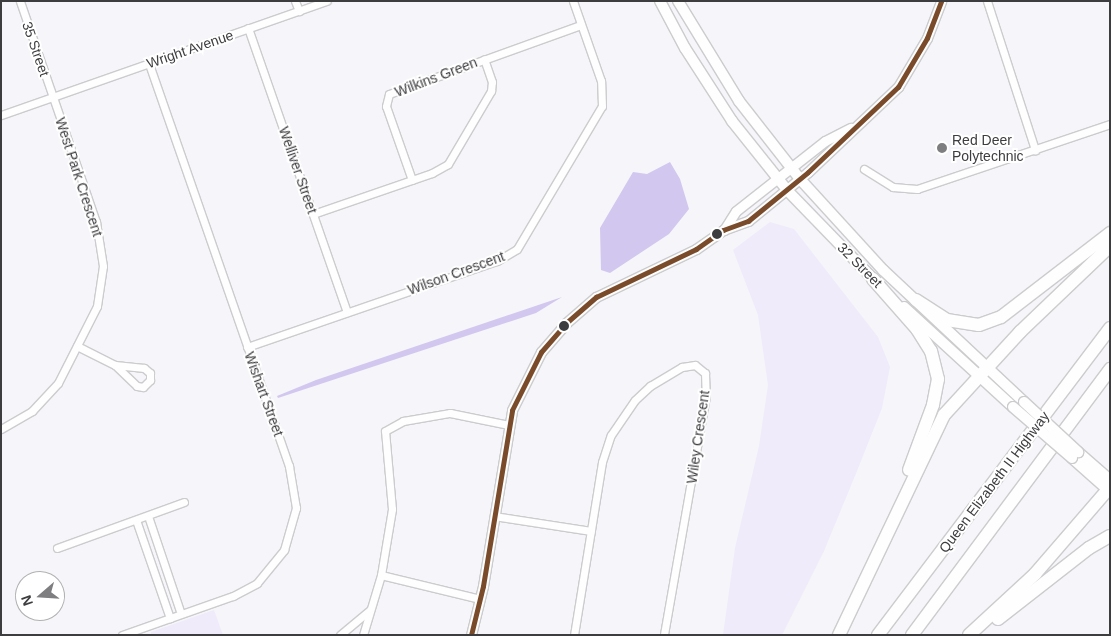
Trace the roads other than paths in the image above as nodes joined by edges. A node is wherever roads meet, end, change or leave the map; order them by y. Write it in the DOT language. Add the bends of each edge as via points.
graph roads {
  1 [pos="20,1"];
  2 [pos="295,1"];
  3 [pos="326,1"];
  4 [pos="573,1"];
  5 [pos="660,1"];
  6 [pos="678,1"];
  7 [pos="940,1"];
  8 [pos="986,1"];
  9 [pos="298,11"];
  10 [pos="581,25"];
  11 [pos="248,28"];
  12 [pos="484,59"];
  13 [pos="149,63"];
  14 [pos="53,97"];
  15 [pos="1,115"];
  16 [pos="857,124"];
  17 [pos="1110,124"];
  18 [pos="1035,150"];
  19 [pos="791,169"];
  20 [pos="864,169"];
  21 [pos="778,179"];
  22 [pos="800,179"];
  23 [pos="412,180"];
  24 [pos="787,190"];
  25 [pos="313,214"];
  26 [pos="723,230"];
  27 [pos="1110,233"];
  28 [pos="1110,246"];
  29 [pos="873,279"];
  30 [pos="916,300"];
  31 [pos="347,312"];
  32 [pos="1110,328"];
  33 [pos="77,346"];
  34 [pos="247,347"];
  35 [pos="115,365"];
  36 [pos="1110,369"];
  37 [pos="985,372"];
  38 [pos="509,425"];
  39 [pos="1,429"];
  40 [pos="1075,455"];
  41 [pos="1109,487"];
  42 [pos="184,502"];
  43 [pos="148,516"];
  44 [pos="494,516"];
  45 [pos="136,520"];
  46 [pos="892,522"];
  47 [pos="590,531"];
  48 [pos="1110,536"];
  49 [pos="57,548"];
  50 [pos="381,575"];
  51 [pos="480,599"];
  52 [pos="369,611"];
  53 [pos="181,614"];
  54 [pos="170,618"];
  55 [pos="122,635"];
  56 [pos="340,635"];
  57 [pos="363,635"];
  58 [pos="471,635"];
  59 [pos="574,635"];
  60 [pos="664,635"];
  61 [pos="839,635"];
  62 [pos="878,635"];
  63 [pos="912,635"];
  64 [pos="969,635"];
  65 [pos="978,635"];
  1 -- 14 [label="street, 35 Street"];
  2 -- 9 [label="street"];
  3 -- 9 [label="street, Wright Avenue"];
  4 -- 10 [label="street, Wilson Crescent"];
  5 -- 21 [label="main road, 32 Street" via="715,97"];
  6 -- 19 [label="main road, 32 Street" via="734,93"];
  7 -- 16 [label="street" via="934,25 898,87"];
  8 -- 18 [label="street"];
  9 -- 11 [label="street, Wright Avenue"];
  10 -- 12 [label="street, Wilkins Green"];
  10 -- 31 [label="street, Wilson Crescent" via="602,87 602,106 521,244 497,261"];
  11 -- 13 [label="street, Wright Avenue"];
  11 -- 25 [label="street, Welliver Street"];
  12 -- 23 [label="street, Wilkins Green" via="492,82 491,91 456,153 442,168"];
  12 -- 23 [label="street, Wilkins Green" via="395,90 387,97 386,106"];
  13 -- 14 [label="street, Wright Avenue"];
  13 -- 34 [label="street, Wishart Street"];
  14 -- 15 [label="street, Wright Avenue"];
  14 -- 33 [label="street, West Park Crescent" via="102,248 99,298"];
  16 -- 19 [label="street" via="825,142"];
  16 -- 22 [label="street"];
  17 -- 18 [label="street"];
  18 -- 20 [label="street" via="906,190 893,187"];
  19 -- 21 [label="street"];
  19 -- 22 [label="main road, 32 Street"];
  21 -- 24 [label="main road, 32 Street"];
  21 -- 26 [label="street" via="736,211"];
  22 -- 24 [label="street"];
  22 -- 30 [label="main road, 32 Street" via="883,270"];
  23 -- 25 [label="street, Wilkins Green"];
  24 -- 26 [label="street" via="748,221"];
  24 -- 29 [label="main road, 32 Street"];
  25 -- 31 [label="street, Welliver Street"];
  26 -- 38 [label="street" via="696,249 596,297 572,317 535,361 519,392"];
  27 -- 30 [label="highway" via="1002,317 979,326 948,320"];
  28 -- 37 [label="highway" via="1020,332"];
  29 -- 37 [label="main road, 32 Street"];
  29 -- 46 [label="highway" via="917,329 931,351 938,379 933,405"];
  30 -- 37 [label="main road, 32 Street"];
  31 -- 34 [label="street, Wilson Crescent"];
  32 -- 62 [label="highway, Queen Elizabeth II Highway"];
  33 -- 35 [label="street"];
  33 -- 39 [label="street, West Park Crescent" via="49,395 19,421"];
  34 -- 53 [label="street, Wishart Street" via="293,478 296,508 292,529 279,559 257,583 233,596"];
  35 -- 35 [label="street" via="137,386 144,386 150,380 150,373 144,368"];
  36 -- 63 [label="highway, Queen Elizabeth II Highway"];
  37 -- 40 [label="main road, 32 Street, bridge" via="1024,402"];
  37 -- 40 [label="main road, 32 Street, bridge" via="1013,407"];
  37 -- 46 [label="highway" via="961,393 944,415"];
  38 -- 44 [label="street"];
  38 -- 50 [label="street" via="450,413 403,421 385,431 392,509"];
  40 -- 41 [label="main road, 32 Street"];
  41 -- 64 [label="highway" via="1102,500 1036,574"];
  42 -- 43 [label="street"];
  43 -- 45 [label="street"];
  43 -- 53 [label="street"];
  44 -- 47 [label="street"];
  44 -- 51 [label="street"];
  45 -- 49 [label="street"];
  45 -- 54 [label="street"];
  46 -- 61 [label="highway"];
  47 -- 59 [label="street, Wiley Crescent"];
  47 -- 60 [label="street, Wiley Crescent" via="602,462 621,417 650,386 689,365 701,368 706,396 701,433"];
  48 -- 65 [label="highway" via="1082,553"];
  50 -- 51 [label="street"];
  50 -- 52 [label="street"];
  51 -- 58 [label="street"];
  52 -- 56 [label="street"];
  52 -- 57 [label="street"];
  53 -- 54 [label="street, Wishart Street"];
  54 -- 55 [label="street, Wishart Street"];
}
